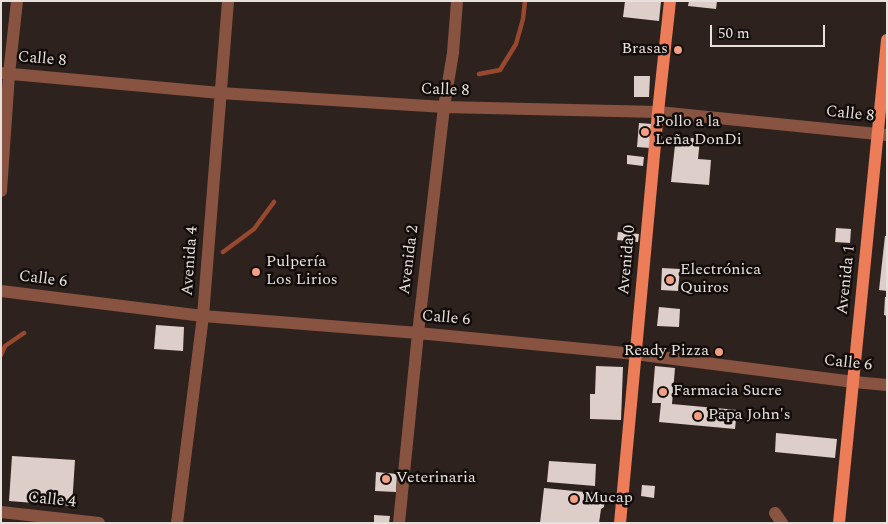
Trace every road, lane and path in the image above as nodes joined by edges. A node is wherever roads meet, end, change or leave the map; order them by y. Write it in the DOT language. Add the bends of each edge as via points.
graph roads {
  1 [pos="17,1"];
  2 [pos="228,1"];
  3 [pos="457,1"];
  4 [pos="670,1"];
  5 [pos="887,40"];
  6 [pos="5,73"];
  7 [pos="220,93"];
  8 [pos="444,108"];
  9 [pos="658,112"];
  10 [pos="882,135"];
  11 [pos="1,191"];
  12 [pos="1,291"];
  13 [pos="203,316"];
  14 [pos="418,333"];
  15 [pos="635,354"];
  16 [pos="854,382"];
  17 [pos="887,385"];
  18 [pos="1,512"];
  19 [pos="99,523"];
  20 [pos="177,523"];
  21 [pos="399,523"];
  22 [pos="620,523"];
  23 [pos="839,523"];
  1 -- 6 [label="street"];
  2 -- 7 [label="street, Avenida 4"];
  3 -- 8 [label="street, Avenida 2"];
  4 -- 9 [label="main road, Avenida 0"];
  5 -- 10 [label="main road, Avenida 1"];
  6 -- 7 [label="street, Calle 8"];
  6 -- 11 [label="street"];
  7 -- 8 [label="street, Calle 8"];
  7 -- 13 [label="street, Avenida 4"];
  8 -- 9 [label="street, Calle 8"];
  8 -- 14 [label="street, Avenida 2"];
  9 -- 10 [label="street, Calle 8"];
  9 -- 15 [label="main road, Avenida 0"];
  10 -- 16 [label="main road, Avenida 1"];
  12 -- 13 [label="street, Calle 6"];
  13 -- 14 [label="street, Calle 6"];
  13 -- 20 [label="street, Avenida 4"];
  14 -- 15 [label="street, Calle 6"];
  14 -- 21 [label="street, Avenida 2"];
  15 -- 16 [label="street, Calle 6"];
  15 -- 22 [label="main road, Avenida 0"];
  16 -- 17 [label="street, Calle 6"];
  16 -- 23 [label="main road, Avenida 1"];
  18 -- 19 [label="street, Calle 4"];
}
